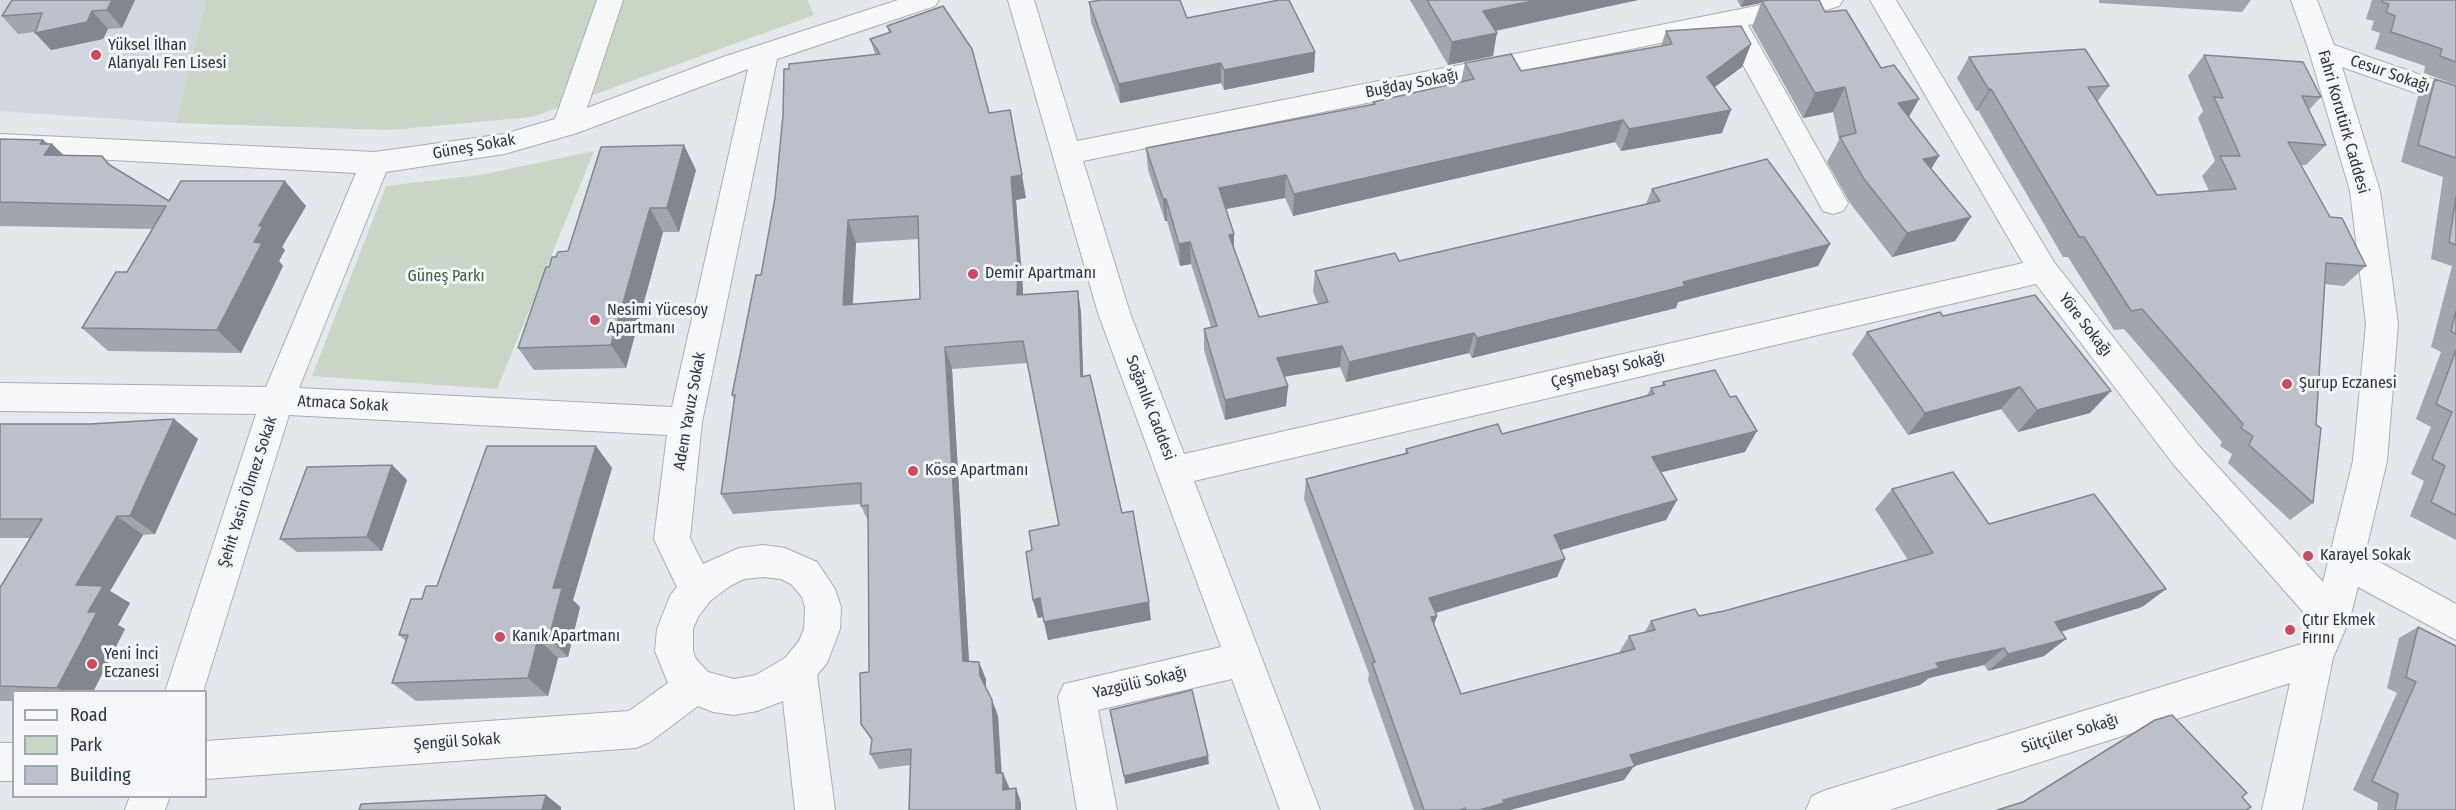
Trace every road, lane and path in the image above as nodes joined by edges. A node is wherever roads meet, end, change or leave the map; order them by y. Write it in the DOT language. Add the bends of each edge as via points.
graph roads {
  1 [pos="610,0"];
  2 [pos="926,0"];
  3 [pos="1021,0"];
  4 [pos="1830,0"];
  5 [pos="1883,0"];
  6 [pos="2304,0"];
  7 [pos="1732,20"];
  8 [pos="2323,51"];
  9 [pos="765,53"];
  10 [pos="2456,97"];
  11 [pos="567,126"];
  12 [pos="0,144"];
  13 [pos="1065,154"];
  14 [pos="375,163"];
  15 [pos="1833,203"];
  16 [pos="2043,270"];
  17 [pos="0,397"];
  18 [pos="277,401"];
  19 [pos="685,422"];
  20 [pos="1174,471"];
  21 [pos="2345,561"];
  22 [pos="697,590"];
  23 [pos="2332,618"];
  24 [pos="2456,623"];
  25 [pos="2314,658"];
  26 [pos="1245,659"];
  27 [pos="798,670"];
  28 [pos="695,685"];
  29 [pos="185,690"];
  30 [pos="207,760"];
  31 [pos="815,810"];
  32 [pos="1097,810"];
  33 [pos="1299,810"];
  34 [pos="1826,810"];
  35 [pos="2282,810"];
  1 -- 11 [label="street"];
  2 -- 9 [label="street, Güneş Sokak"];
  3 -- 13 [label="street, Soğanlık Caddesi"];
  4 -- 7 [label="street, Buğday Sokağı"];
  5 -- 16 [label="street, Yöre Sokağı"];
  6 -- 8 [label="street, Fahri Korutürk Caddesi"];
  7 -- 13 [label="street, Buğday Sokağı"];
  7 -- 15 [label="street"];
  8 -- 10 [label="street, Cesur Sokağı"];
  8 -- 21 [label="street, Fahri Korutürk Caddesi" via="2365,191 2382,324 2370,461"];
  9 -- 11 [label="street, Güneş Sokak"];
  9 -- 19 [label="street, Adem Yavuz Sokak"];
  11 -- 14 [label="street, Güneş Sokak" via="504,144"];
  12 -- 14 [label="street, Güneş Sokak"];
  13 -- 20 [label="street, Soğanlık Caddesi" via="1114,314"];
  14 -- 18 [label="street, Şehit Yasin Ölmez Sokak"];
  16 -- 20 [label="street, Çeşmebaşı Sokağı"];
  16 -- 23 [label="street, Yöre Sokağı" via="2186,455"];
  17 -- 18 [label="street, Atmaca Sokak"];
  18 -- 19 [label="street, Atmaca Sokak"];
  18 -- 29 [label="street, Şehit Yasin Ölmez Sokak"];
  19 -- 22 [label="street, Adem Yavuz Sokak" via="672,540"];
  20 -- 26 [label="street, Soğanlık Caddesi"];
  21 -- 23 [label="street, Fahri Korutürk Caddesi"];
  21 -- 24 [label="street"];
  22 -- 27 [label="street" via="739,564 785,564 804,573 817,589 824,607 814,651"];
  22 -- 28 [label="street" via="683,608 674,640 681,670"];
  23 -- 25 [label="street, Fahri Korutürk Caddesi"];
  25 -- 34 [label="street, Sütçüler Sokağı"];
  25 -- 35 [label="street, Fahri Korutürk Caddesi"];
  26 -- 32 [label="street, Yazgülü Sokağı" via="1077,697"];
  26 -- 33 [label="street, Soğanlık Caddesi"];
  27 -- 28 [label="street" via="779,684 734,697 713,694"];
  27 -- 31 [label="street"];
  28 -- 30 [label="street, Şengül Sokak" via="636,729"];
}
